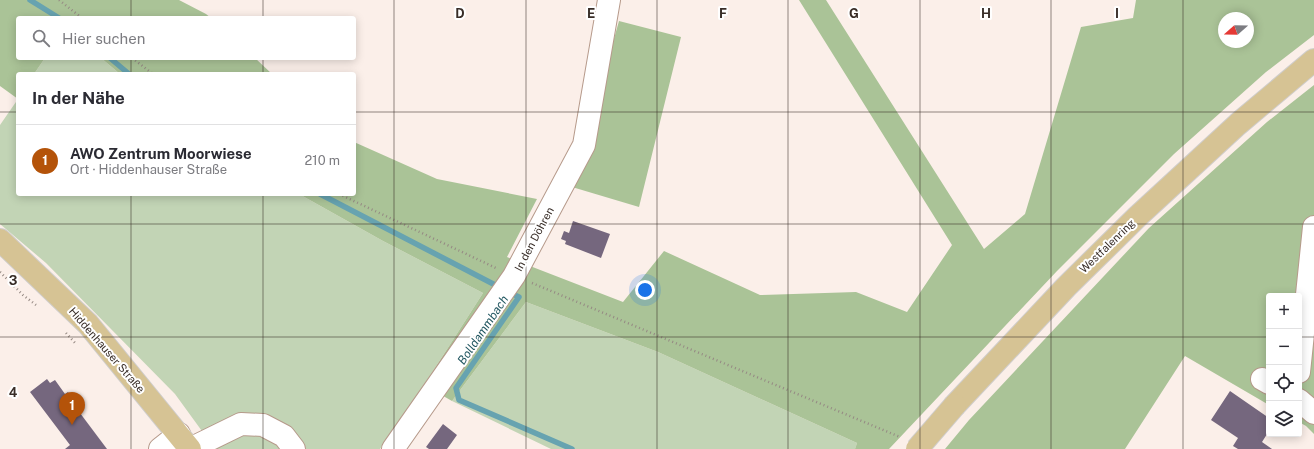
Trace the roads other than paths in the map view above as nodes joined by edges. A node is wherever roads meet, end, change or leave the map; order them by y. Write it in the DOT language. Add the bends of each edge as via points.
graph roads {
  1 [pos="609,0"];
  2 [pos="1314,60"];
  3 [pos="1314,227"];
  4 [pos="0,240"];
  5 [pos="1300,365"];
  6 [pos="1300,401"];
  7 [pos="1314,413"];
  8 [pos="187,444"];
  9 [pos="912,444"];
  10 [pos="160,449"];
  11 [pos="294,449"];
  12 [pos="393,449"];
  1 -- 12 [label="street, In den Döhren" via="584,145 511,280"];
  2 -- 9 [label="main road, Westfalenring, bridge" via="1238,124 1137,217 1066,287 955,405"];
  3 -- 5 [label="street"];
  4 -- 8 [label="main road, Hiddenhauser Straße" via="88,324"];
  6 -- 7 [label="street"];
  8 -- 10 [label="street"];
  8 -- 11 [label="street" via="241,424 263,425 284,436"];
}
